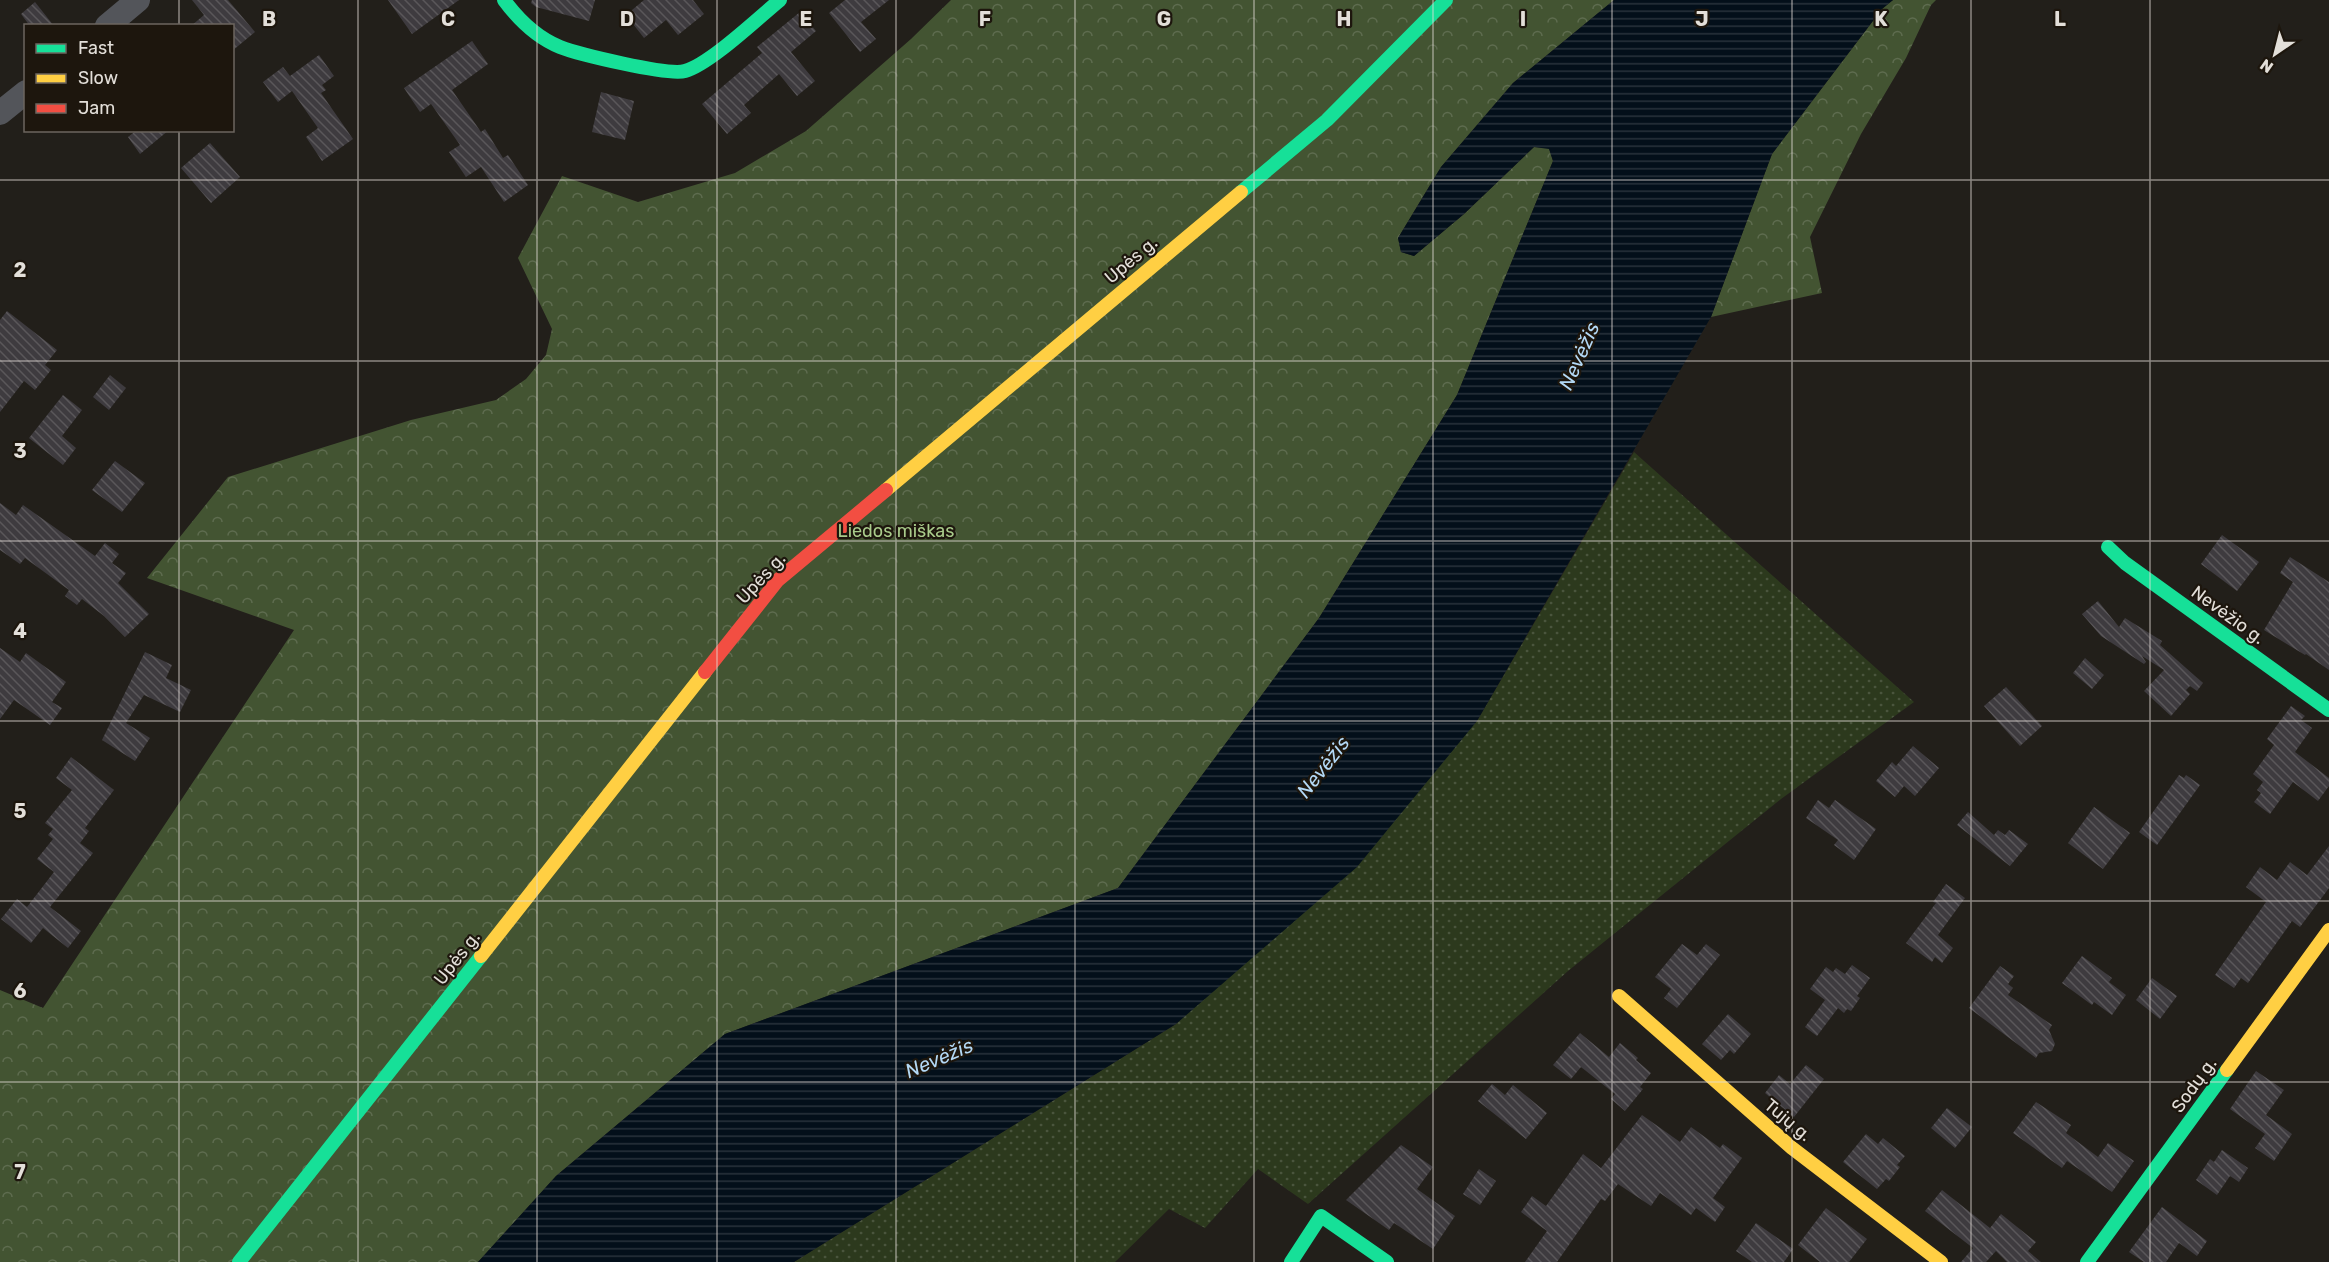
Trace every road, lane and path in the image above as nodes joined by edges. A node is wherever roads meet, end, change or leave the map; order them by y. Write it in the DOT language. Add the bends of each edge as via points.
graph roads {
  1 [pos="138,0"];
  2 [pos="504,0"];
  3 [pos="780,0"];
  4 [pos="1446,0"];
  5 [pos="109,24"];
  6 [pos="24,94"];
  7 [pos="0,113"];
  8 [pos="2108,547"];
  9 [pos="2329,710"];
  10 [pos="2329,930"];
  11 [pos="1619,996"];
  12 [pos="239,1262"];
  13 [pos="1291,1262"];
  14 [pos="1387,1262"];
  15 [pos="1941,1262"];
  16 [pos="2087,1262"];
  1 -- 5 [label="street"];
  2 -- 3 [label="main road" via="539,36 560,47 657,71 683,72 701,65"];
  4 -- 12 [label="main road, Upės g." via="1326,120 778,579"];
  6 -- 7 [label="street"];
  8 -- 9 [label="main road, Nevėžio g." via="2134,570"];
  10 -- 16 [label="main road, Sodų g."];
  11 -- 15 [label="main road, Tujų g." via="1792,1148"];
  13 -- 14 [label="main road" via="1321,1216"];
}
